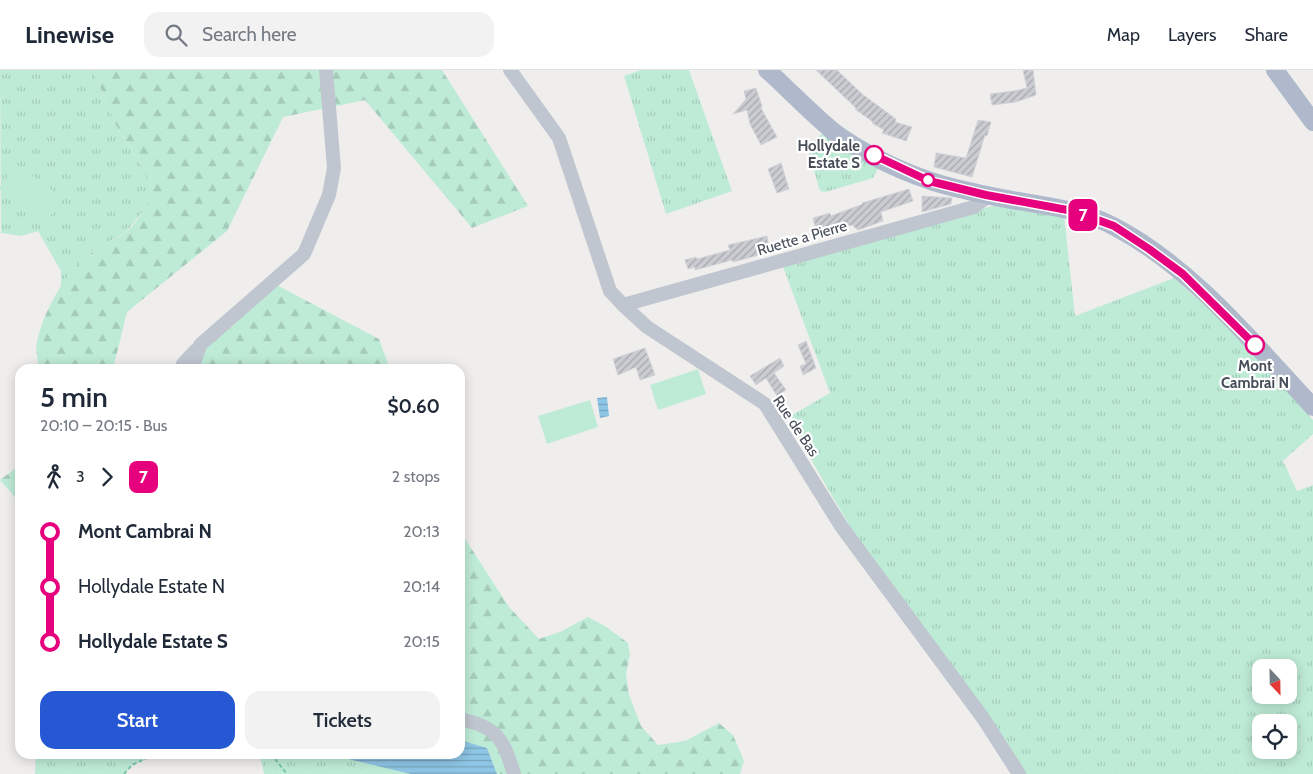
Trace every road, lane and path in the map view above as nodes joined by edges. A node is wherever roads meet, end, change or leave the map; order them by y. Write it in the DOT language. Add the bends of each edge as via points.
graph roads {
  1 [pos="326,70"];
  2 [pos="510,70"];
  3 [pos="767,70"];
  4 [pos="1276,70"];
  5 [pos="1313,122"];
  6 [pos="986,195"];
  7 [pos="623,306"];
  8 [pos="200,345"];
  9 [pos="183,364"];
  10 [pos="194,364"];
  11 [pos="1313,407"];
  12 [pos="465,720"];
  13 [pos="144,759"];
  14 [pos="275,759"];
  15 [pos="124,774"];
  16 [pos="287,774"];
  17 [pos="514,774"];
  18 [pos="1019,774"];
  1 -- 8 [label="street" via="334,168 329,195 304,254"];
  2 -- 7 [label="street, Rue de Bas" via="558,138 610,291"];
  3 -- 6 [label="main road" via="834,132 851,143 929,181"];
  4 -- 5 [label="main road"];
  6 -- 7 [label="street, Ruette a Pierre" via="974,207"];
  6 -- 11 [label="main road" via="1073,211 1114,226 1128,235 1183,274 1235,323"];
  7 -- 18 [label="street, Rue de Bas" via="647,327 765,404 841,526 983,718"];
  8 -- 9 [label="street"];
  8 -- 10 [label="street"];
  12 -- 17 [label="street" via="478,723 496,734"];
  13 -- 15 [label="path"];
  14 -- 16 [label="path"];
}
